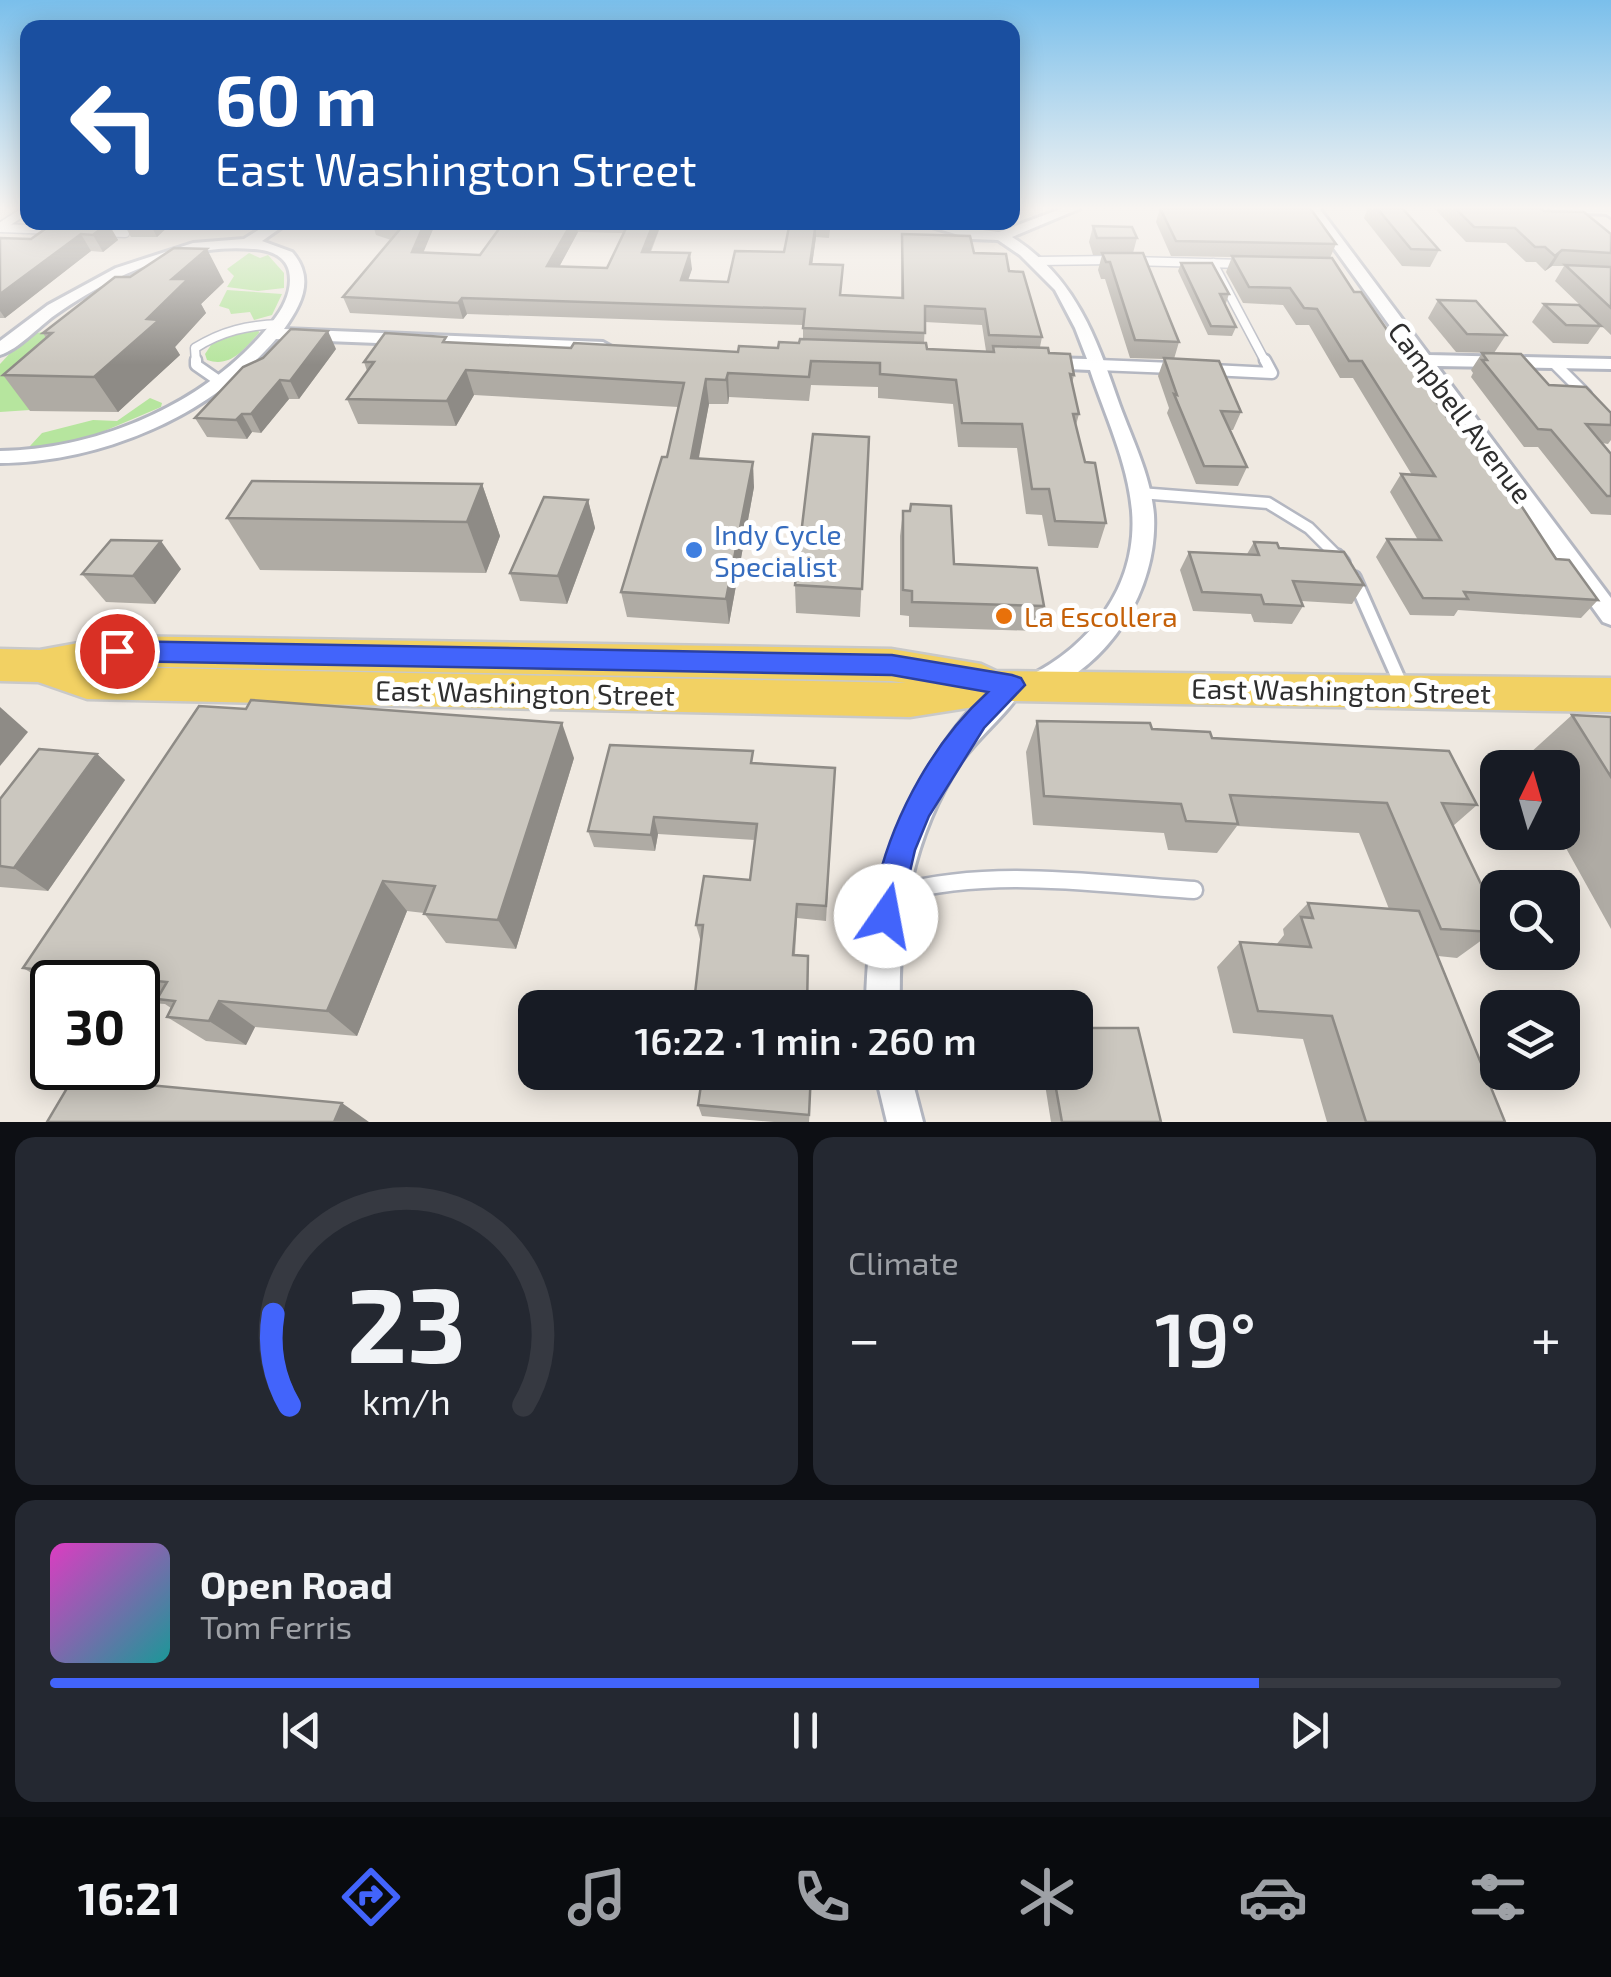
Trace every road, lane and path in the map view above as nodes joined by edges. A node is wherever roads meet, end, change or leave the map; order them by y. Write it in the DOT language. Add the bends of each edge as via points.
graph roads {
  1 [pos="159,260"];
  2 [pos="289,260"];
  3 [pos="1344,260"];
  4 [pos="1037,261"];
  5 [pos="1214,263"];
  6 [pos="1252,264"];
  7 [pos="276,329"];
  8 [pos="625,348"];
  9 [pos="0,350"];
  10 [pos="1423,360"];
  11 [pos="1023,362"];
  12 [pos="1554,363"];
  13 [pos="1611,364"];
  14 [pos="1098,365"];
  15 [pos="219,381"];
  16 [pos="1600,408"];
  17 [pos="3,461"];
  18 [pos="1140,493"];
  19 [pos="1611,616"];
  20 [pos="0,665"];
  21 [pos="1023,685"];
  22 [pos="1404,691"];
  23 [pos="1611,694"];
  24 [pos="1194,890"];
  25 [pos="888,896"];
  26 [pos="883,990"];
  27 [pos="896,1090"];
  28 [pos="904,1122"];
  1 -- 9 [label="street" via="120,273 48,312"];
  2 -- 7 [label="street" via="296,268 296,291"];
  3 -- 10 [label="street, Campbell Avenue"];
  4 -- 5 [label="lane"];
  4 -- 14 [label="street" via="1076,306"];
  5 -- 6 [label="lane"];
  5 -- 14 [label="lane" via="1272,373"];
  7 -- 8 [label="street"];
  7 -- 15 [label="street"];
  7 -- 15 [label="lane" via="249,324 195,348 196,365"];
  10 -- 12 [label="street"];
  10 -- 19 [label="street, Campbell Avenue"];
  11 -- 14 [label="street"];
  12 -- 13 [label="street"];
  12 -- 16 [label="lane"];
  14 -- 18 [label="street"];
  15 -- 17 [label="street" via="157,418 98,442"];
  18 -- 21 [label="street" via="1142,548 1120,608 1077,660"];
  18 -- 22 [label="lane" via="1282,509 1328,545 1355,579"];
  20 -- 21 [label="main road, East Washington Street" via="40,666 87,684 910,700"];
  21 -- 22 [label="main road, East Washington Street"];
  21 -- 25 [label="street" via="974,720 918,809"];
  22 -- 23 [label="main road, East Washington Street"];
  24 -- 25 [label="lane" via="980,881"];
  25 -- 26 [label="street"];
  27 -- 28 [label="street"];
}
